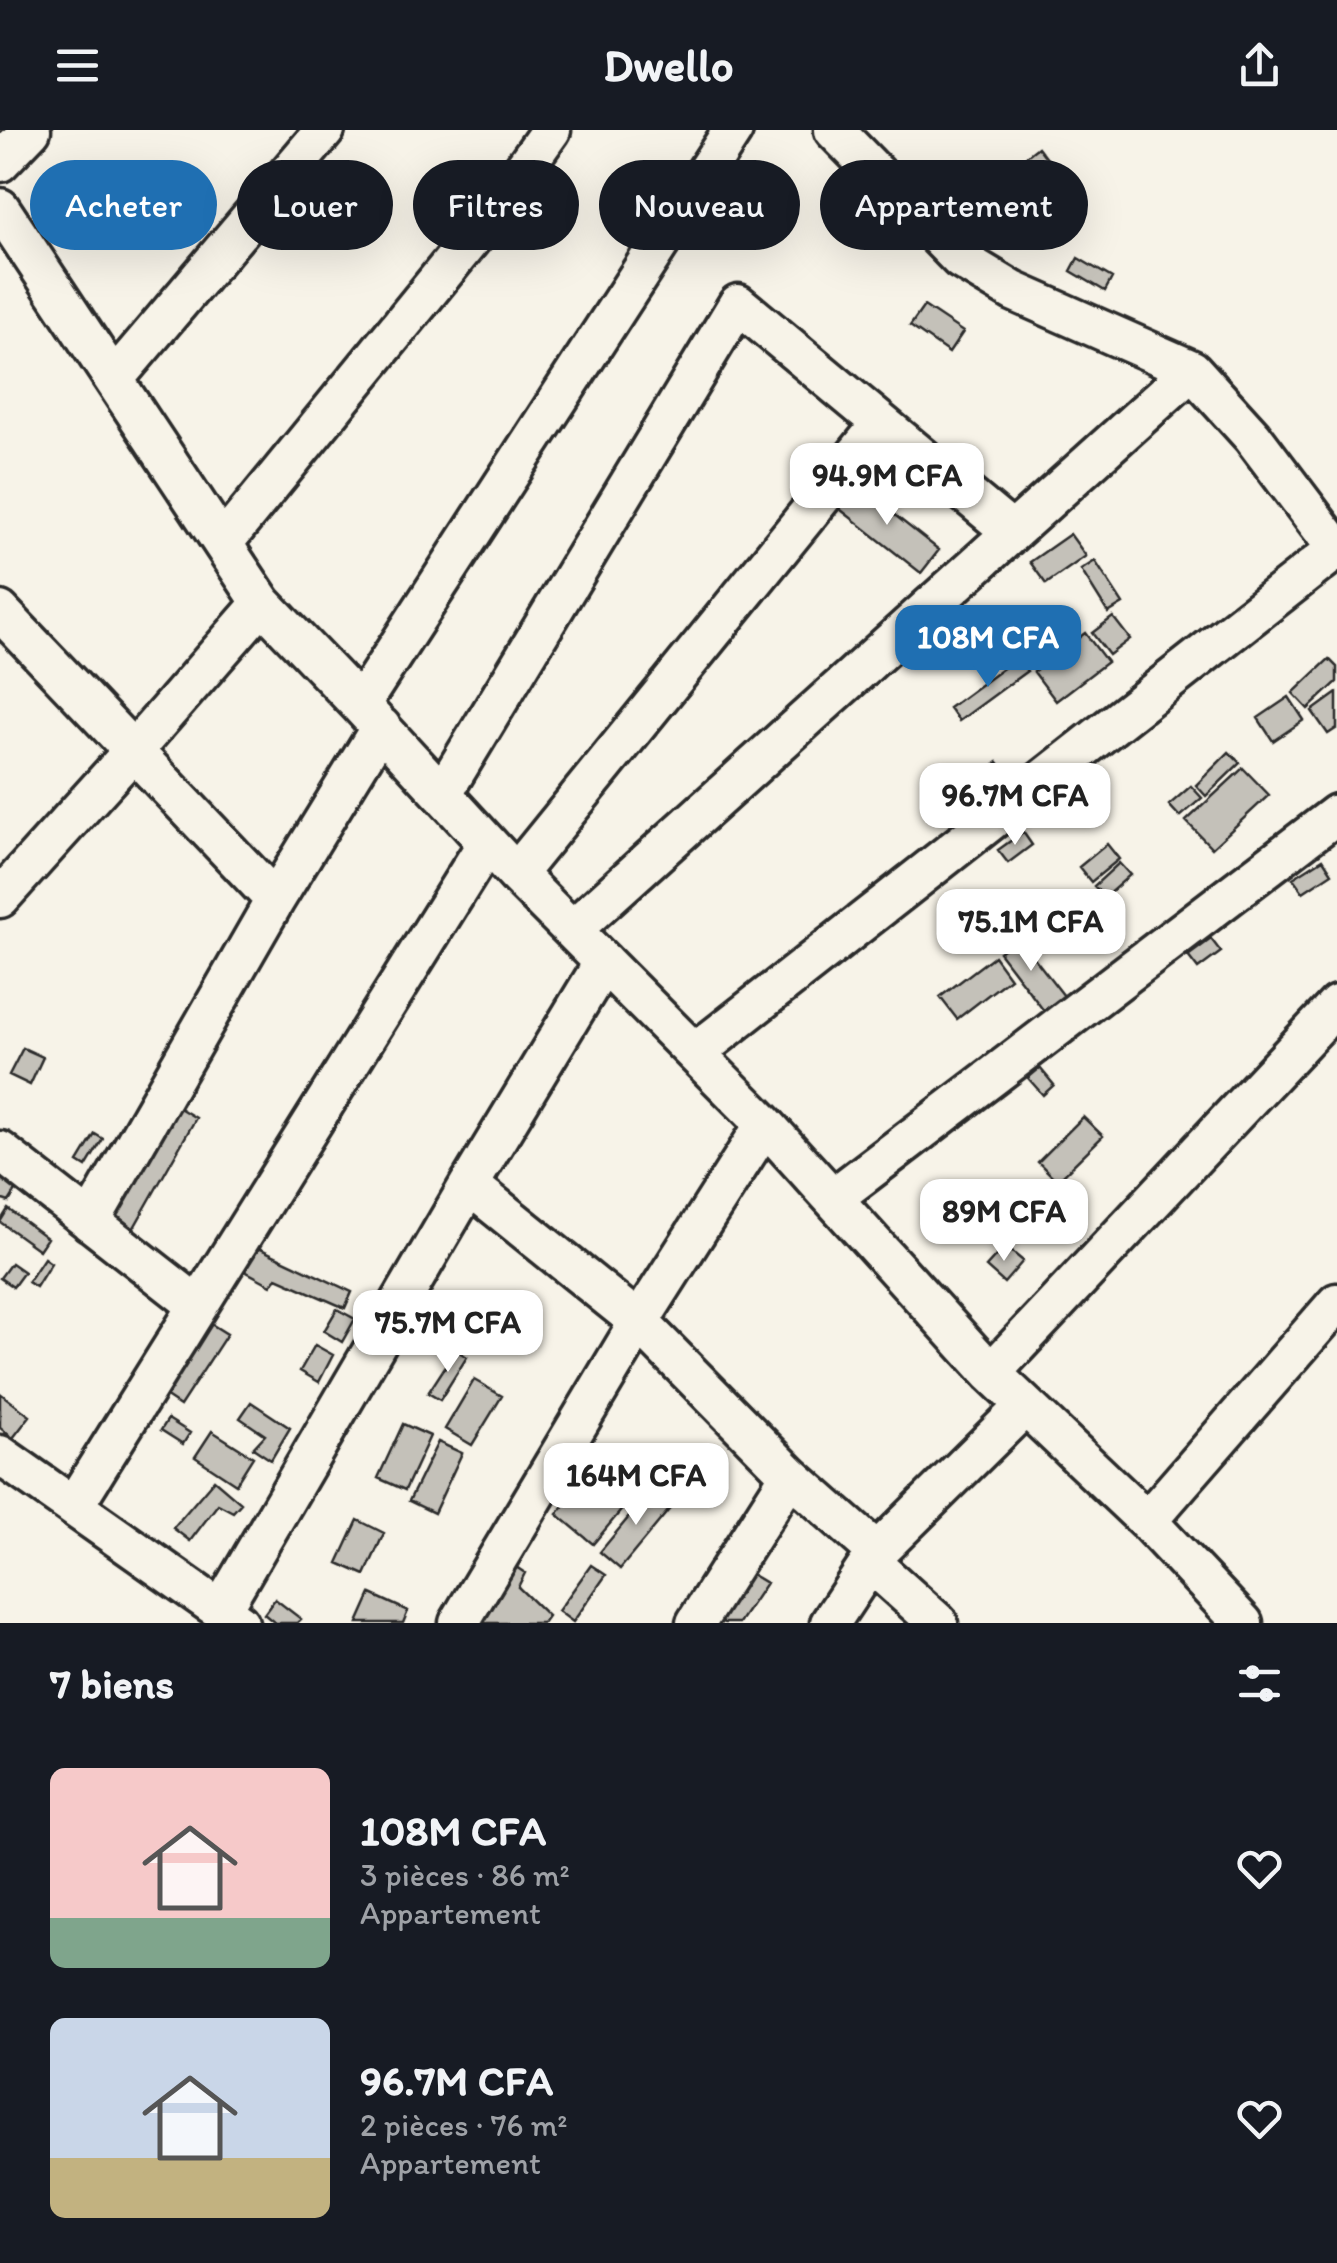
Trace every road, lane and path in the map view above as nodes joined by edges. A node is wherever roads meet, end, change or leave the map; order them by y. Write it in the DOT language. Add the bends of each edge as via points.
graph roads {
  1 [pos="31,130"];
  2 [pos="324,130"];
  3 [pos="551,130"];
  4 [pos="733,130"];
  5 [pos="834,130"];
  6 [pos="0,162"];
  7 [pos="0,208"];
  8 [pos="1192,370"];
  9 [pos="114,379"];
  10 [pos="881,424"];
  11 [pos="1012,532"];
  12 [pos="223,543"];
  13 [pos="262,603"];
  14 [pos="0,612"];
  15 [pos="371,716"];
  16 [pos="133,751"];
  17 [pos="442,794"];
  18 [pos="1337,814"];
  19 [pos="486,843"];
  20 [pos="516,874"];
  21 [pos="0,898"];
  22 [pos="275,900"];
  23 [pos="572,930"];
  24 [pos="604,962"];
  25 [pos="1337,1005"];
  26 [pos="695,1053"];
  27 [pos="764,1124"];
  28 [pos="0,1151"];
  29 [pos="469,1185"];
  30 [pos="832,1198"];
  31 [pos="90,1222"];
  32 [pos="1337,1303"];
  33 [pos="197,1305"];
  34 [pos="639,1322"];
  35 [pos="991,1373"];
  36 [pos="1026,1406"];
  37 [pos="0,1454"];
  38 [pos="790,1476"];
  39 [pos="74,1505"];
  40 [pos="1147,1522"];
  41 [pos="874,1557"];
  42 [pos="230,1617"];
  43 [pos="458,1623"];
  44 [pos="696,1623"];
  45 [pos="830,1623"];
  46 [pos="938,1623"];
  47 [pos="1243,1623"];
  1 -- 6 [label="street"];
  2 -- 9 [label="street"];
  3 -- 12 [label="street" via="489,217"];
  4 -- 15 [label="street"];
  5 -- 8 [label="street" via="960,259 1013,291"];
  7 -- 9 [label="street"];
  8 -- 11 [label="street"];
  8 -- 26 [label="street" via="1252,436 1337,549"];
  9 -- 12 [label="street"];
  10 -- 11 [label="street"];
  10 -- 17 [label="street" via="738,304"];
  10 -- 20 [label="street"];
  11 -- 23 [label="street"];
  12 -- 13 [label="street"];
  13 -- 15 [label="street"];
  13 -- 16 [label="street"];
  14 -- 16 [label="street"];
  15 -- 17 [label="street"];
  15 -- 22 [label="street"];
  16 -- 21 [label="street"];
  16 -- 22 [label="street"];
  17 -- 19 [label="street"];
  18 -- 30 [label="street"];
  19 -- 20 [label="street"];
  19 -- 33 [label="street"];
  20 -- 23 [label="street"];
  22 -- 31 [label="street"];
  23 -- 24 [label="street"];
  24 -- 26 [label="street"];
  24 -- 29 [label="street"];
  25 -- 35 [label="street"];
  26 -- 27 [label="street"];
  27 -- 30 [label="street"];
  27 -- 34 [label="street"];
  28 -- 31 [label="street"];
  29 -- 34 [label="street"];
  29 -- 42 [label="street"];
  30 -- 35 [label="street"];
  31 -- 33 [label="street"];
  32 -- 40 [label="street"];
  33 -- 39 [label="street"];
  34 -- 38 [label="street"];
  34 -- 43 [label="street"];
  35 -- 36 [label="street"];
  36 -- 40 [label="street"];
  36 -- 41 [label="street"];
  37 -- 39 [label="street"];
  38 -- 41 [label="street"];
  38 -- 44 [label="street"];
  39 -- 42 [label="street"];
  40 -- 47 [label="street"];
  41 -- 45 [label="street"];
  41 -- 46 [label="street"];
}
